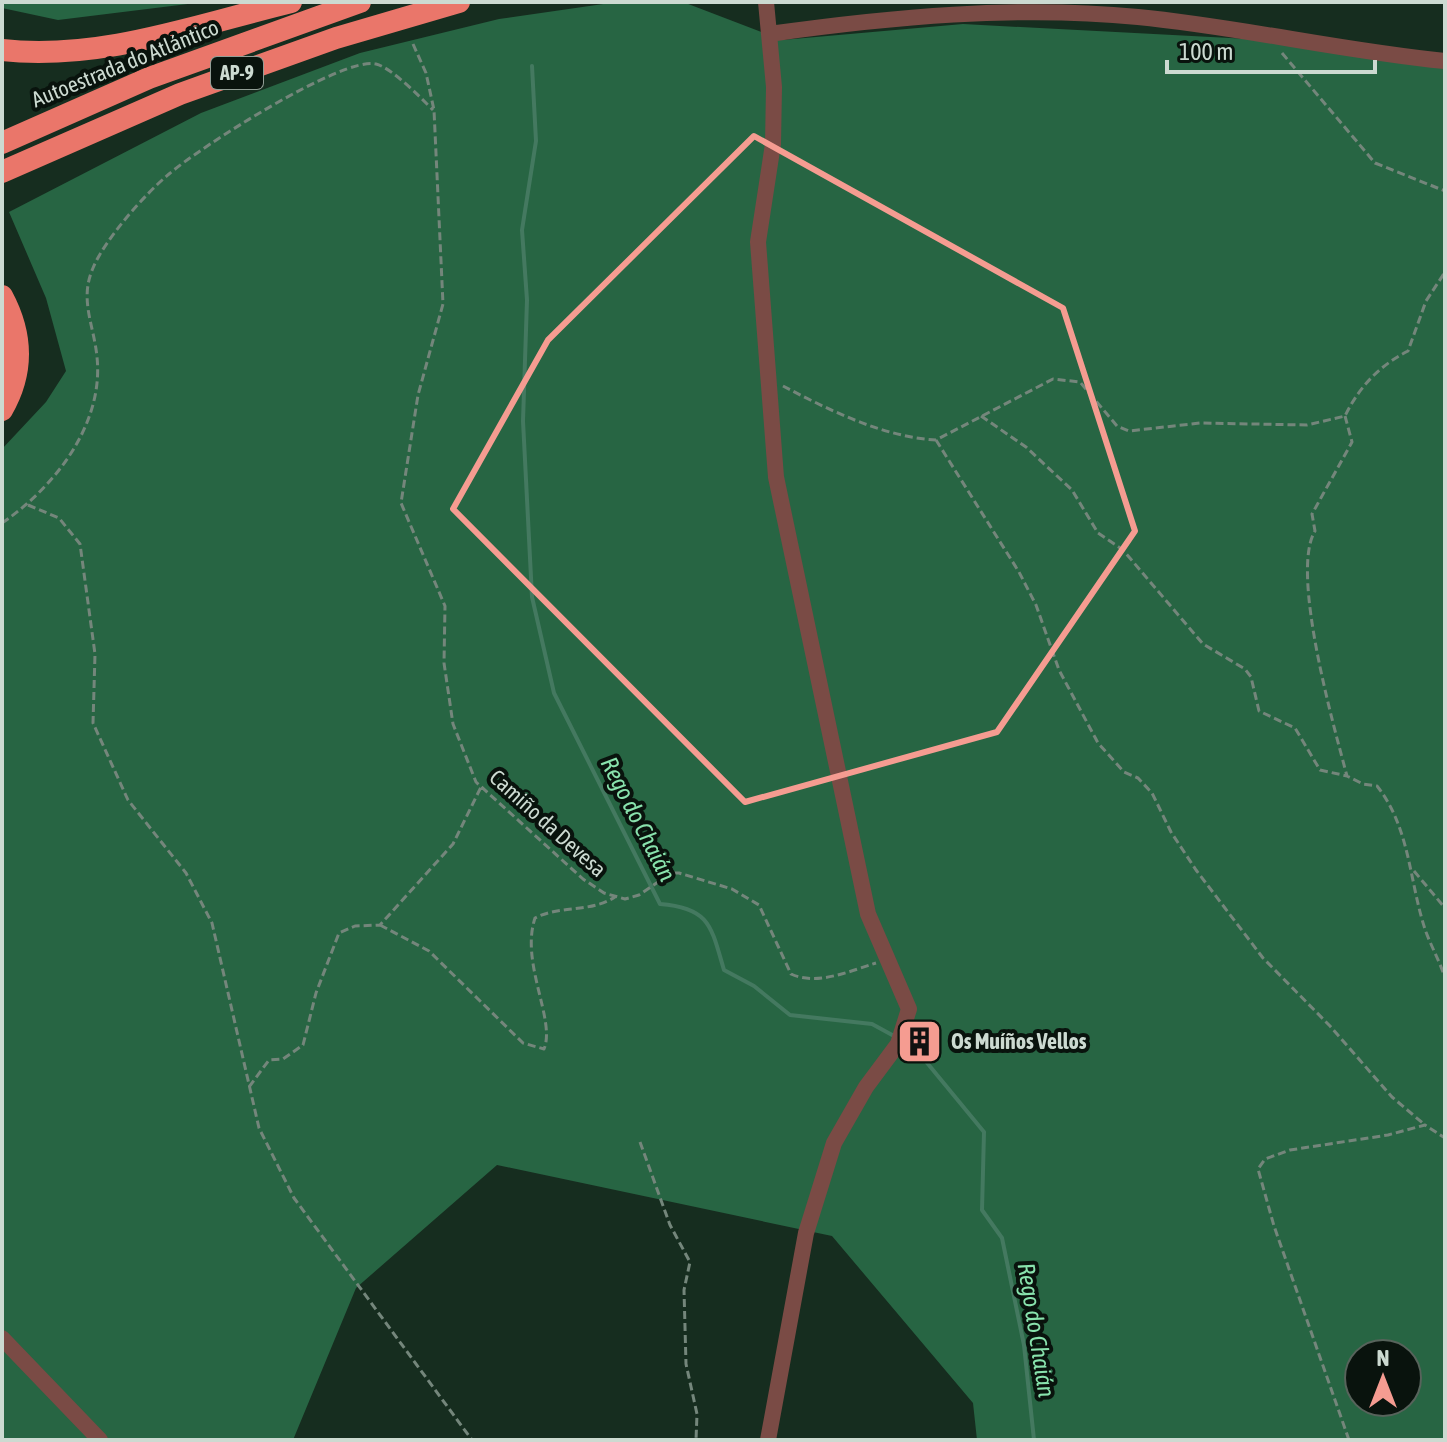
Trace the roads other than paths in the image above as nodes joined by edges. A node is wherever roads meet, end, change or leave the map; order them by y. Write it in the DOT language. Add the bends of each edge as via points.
graph roads {
  1 [pos="291,2"];
  2 [pos="360,2"];
  3 [pos="459,2"];
  4 [pos="766,2"];
  5 [pos="768,27"];
  6 [pos="2,50"];
  7 [pos="1445,61"];
  8 [pos="4,142"];
  9 [pos="16,168"];
  10 [pos="2,187"];
  11 [pos="2,296"];
  12 [pos="2,335"];
  13 [pos="2,367"];
  14 [pos="2,410"];
  15 [pos="2,1338"];
  16 [pos="100,1440"];
  17 [pos="768,1440"];
  1 -- 6 [label="highway" via="136,41 45,54"];
  2 -- 8 [label="highway, Autoestrada do Atlántico / AP-9" via="149,78"];
  3 -- 9 [label="highway, AP-9" via="336,38 180,94"];
  4 -- 5 [label="street"];
  5 -- 7 [label="street" via="1077,13"];
  5 -- 17 [label="street" via="773,144 758,229 782,516 868,914 908,1003 902,1038 834,1143 806,1233"];
  9 -- 10 [label="highway"];
  11 -- 14 [label="highway" via="19,346 18,373"];
  12 -- 13 [label="highway"];
  15 -- 16 [label="street"];
}
